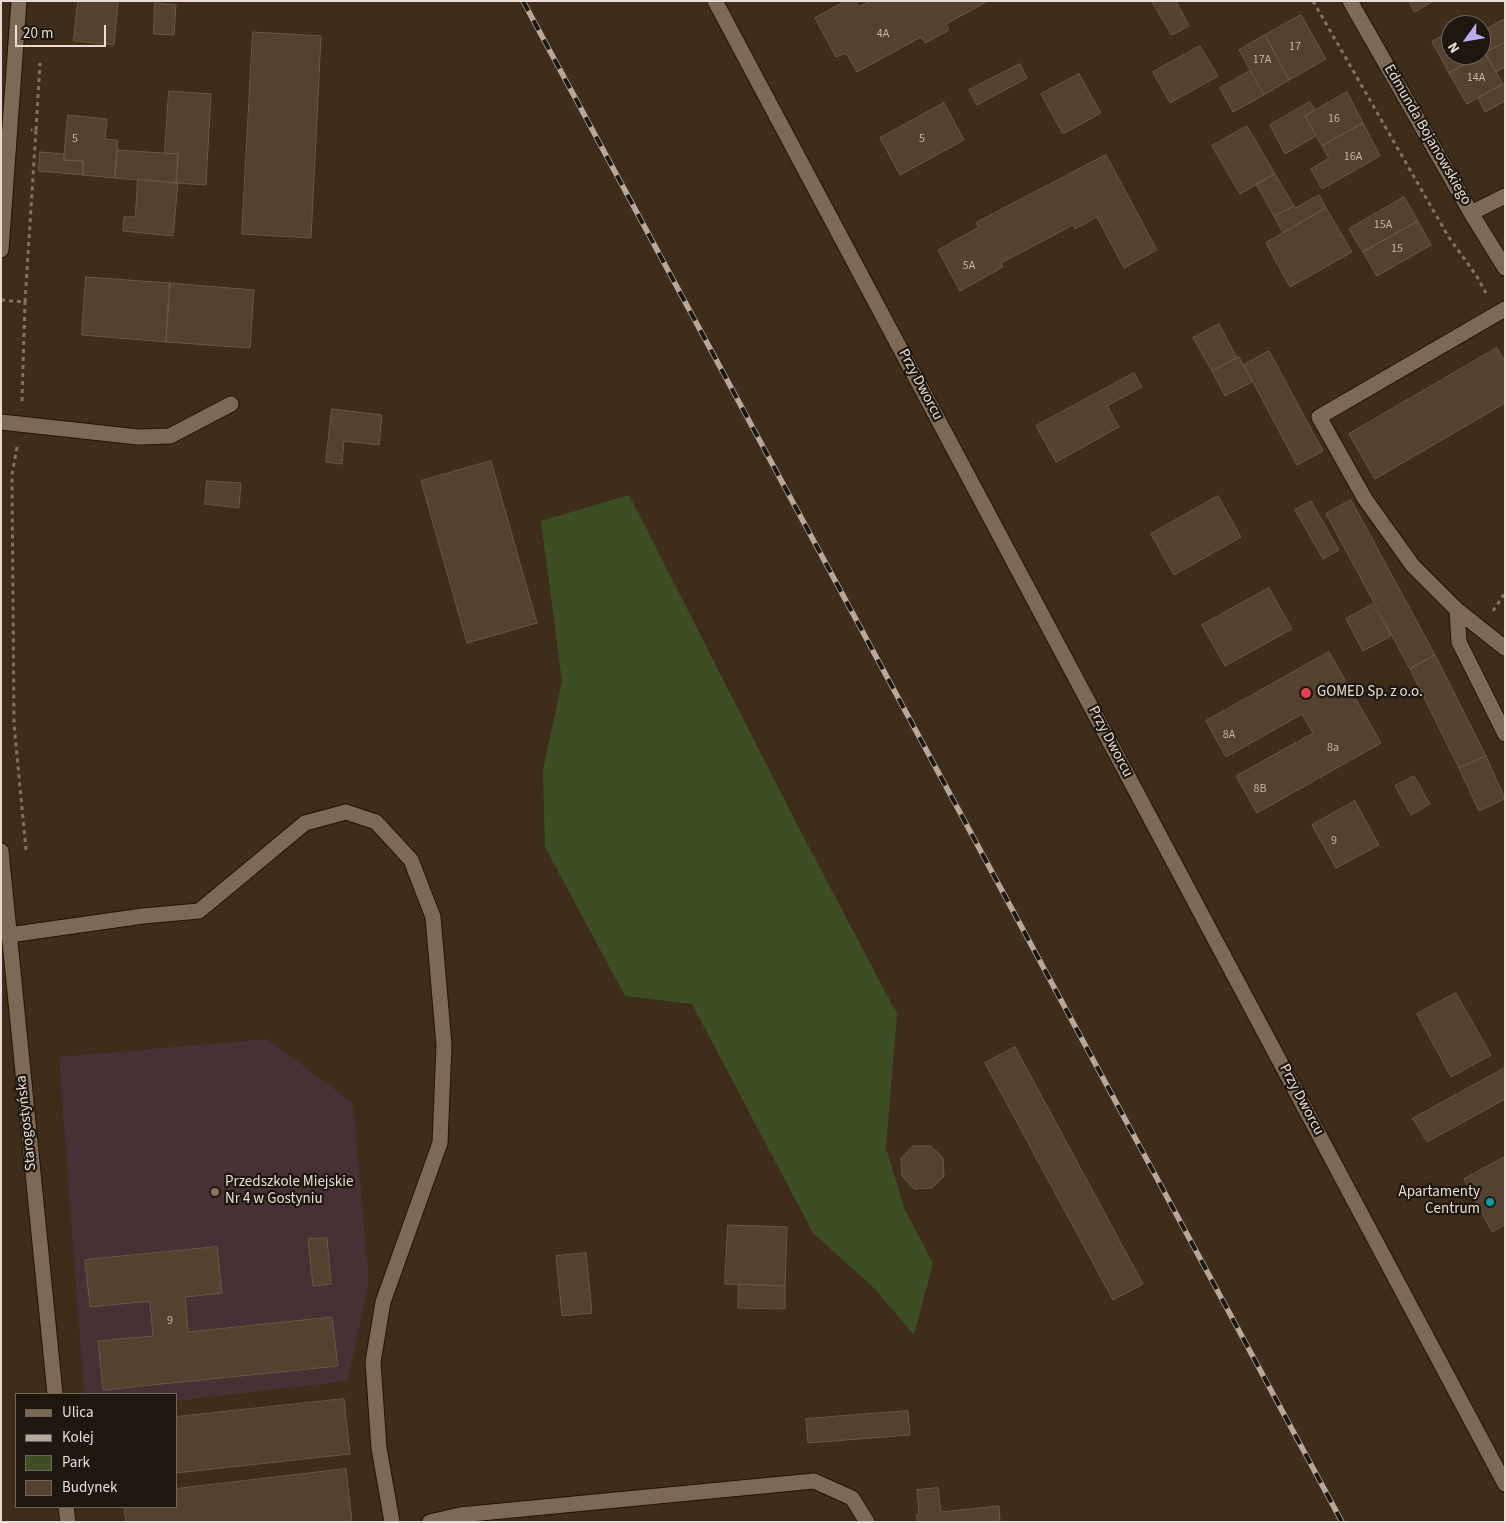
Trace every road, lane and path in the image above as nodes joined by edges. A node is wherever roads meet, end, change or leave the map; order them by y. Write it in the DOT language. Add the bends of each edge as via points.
graph roads {
  1 [pos="19,1"];
  2 [pos="716,1"];
  3 [pos="1314,1"];
  4 [pos="1350,1"];
  5 [pos="1505,196"];
  6 [pos="1471,213"];
  7 [pos="2,224"];
  8 [pos="1,250"];
  9 [pos="1505,268"];
  10 [pos="26,302"];
  11 [pos="1501,311"];
  12 [pos="231,404"];
  13 [pos="1,422"];
  14 [pos="21,424"];
  15 [pos="1457,610"];
  16 [pos="1505,648"];
  17 [pos="1505,734"];
  18 [pos="1,851"];
  19 [pos="27,858"];
  20 [pos="9,935"];
  21 [pos="55,1393"];
  22 [pos="1505,1484"];
  23 [pos="66,1508"];
  24 [pos="68,1522"];
  25 [pos="392,1522"];
  26 [pos="430,1522"];
  27 [pos="867,1522"];
  1 -- 7 [label="street"];
  2 -- 22 [label="street, Przy Dworcu"];
  3 -- 11 [label="path" via="1448,236"];
  4 -- 6 [label="street, Edmunda Bojanowskiego"];
  5 -- 6 [label="street"];
  6 -- 9 [label="street, Edmunda Bojanowskiego"];
  7 -- 8 [label="street"];
  10 -- 14 [label="path"];
  11 -- 15 [label="street" via="1319,418 1366,500 1408,559"];
  12 -- 14 [label="street" via="170,436 138,437"];
  13 -- 14 [label="street"];
  14 -- 19 [label="path" via="12,475 14,724"];
  15 -- 16 [label="street"];
  15 -- 17 [label="street" via="1459,642"];
  18 -- 20 [label="street, Starogostyńska"];
  20 -- 21 [label="street, Starogostyńska"];
  20 -- 25 [label="street" via="199,911 306,824 346,812 376,822 411,860 433,917 444,1045 440,1143 383,1302 373,1362 379,1448"];
  23 -- 24 [label="street"];
  26 -- 27 [label="street" via="460,1515 814,1481 852,1498"];
}
